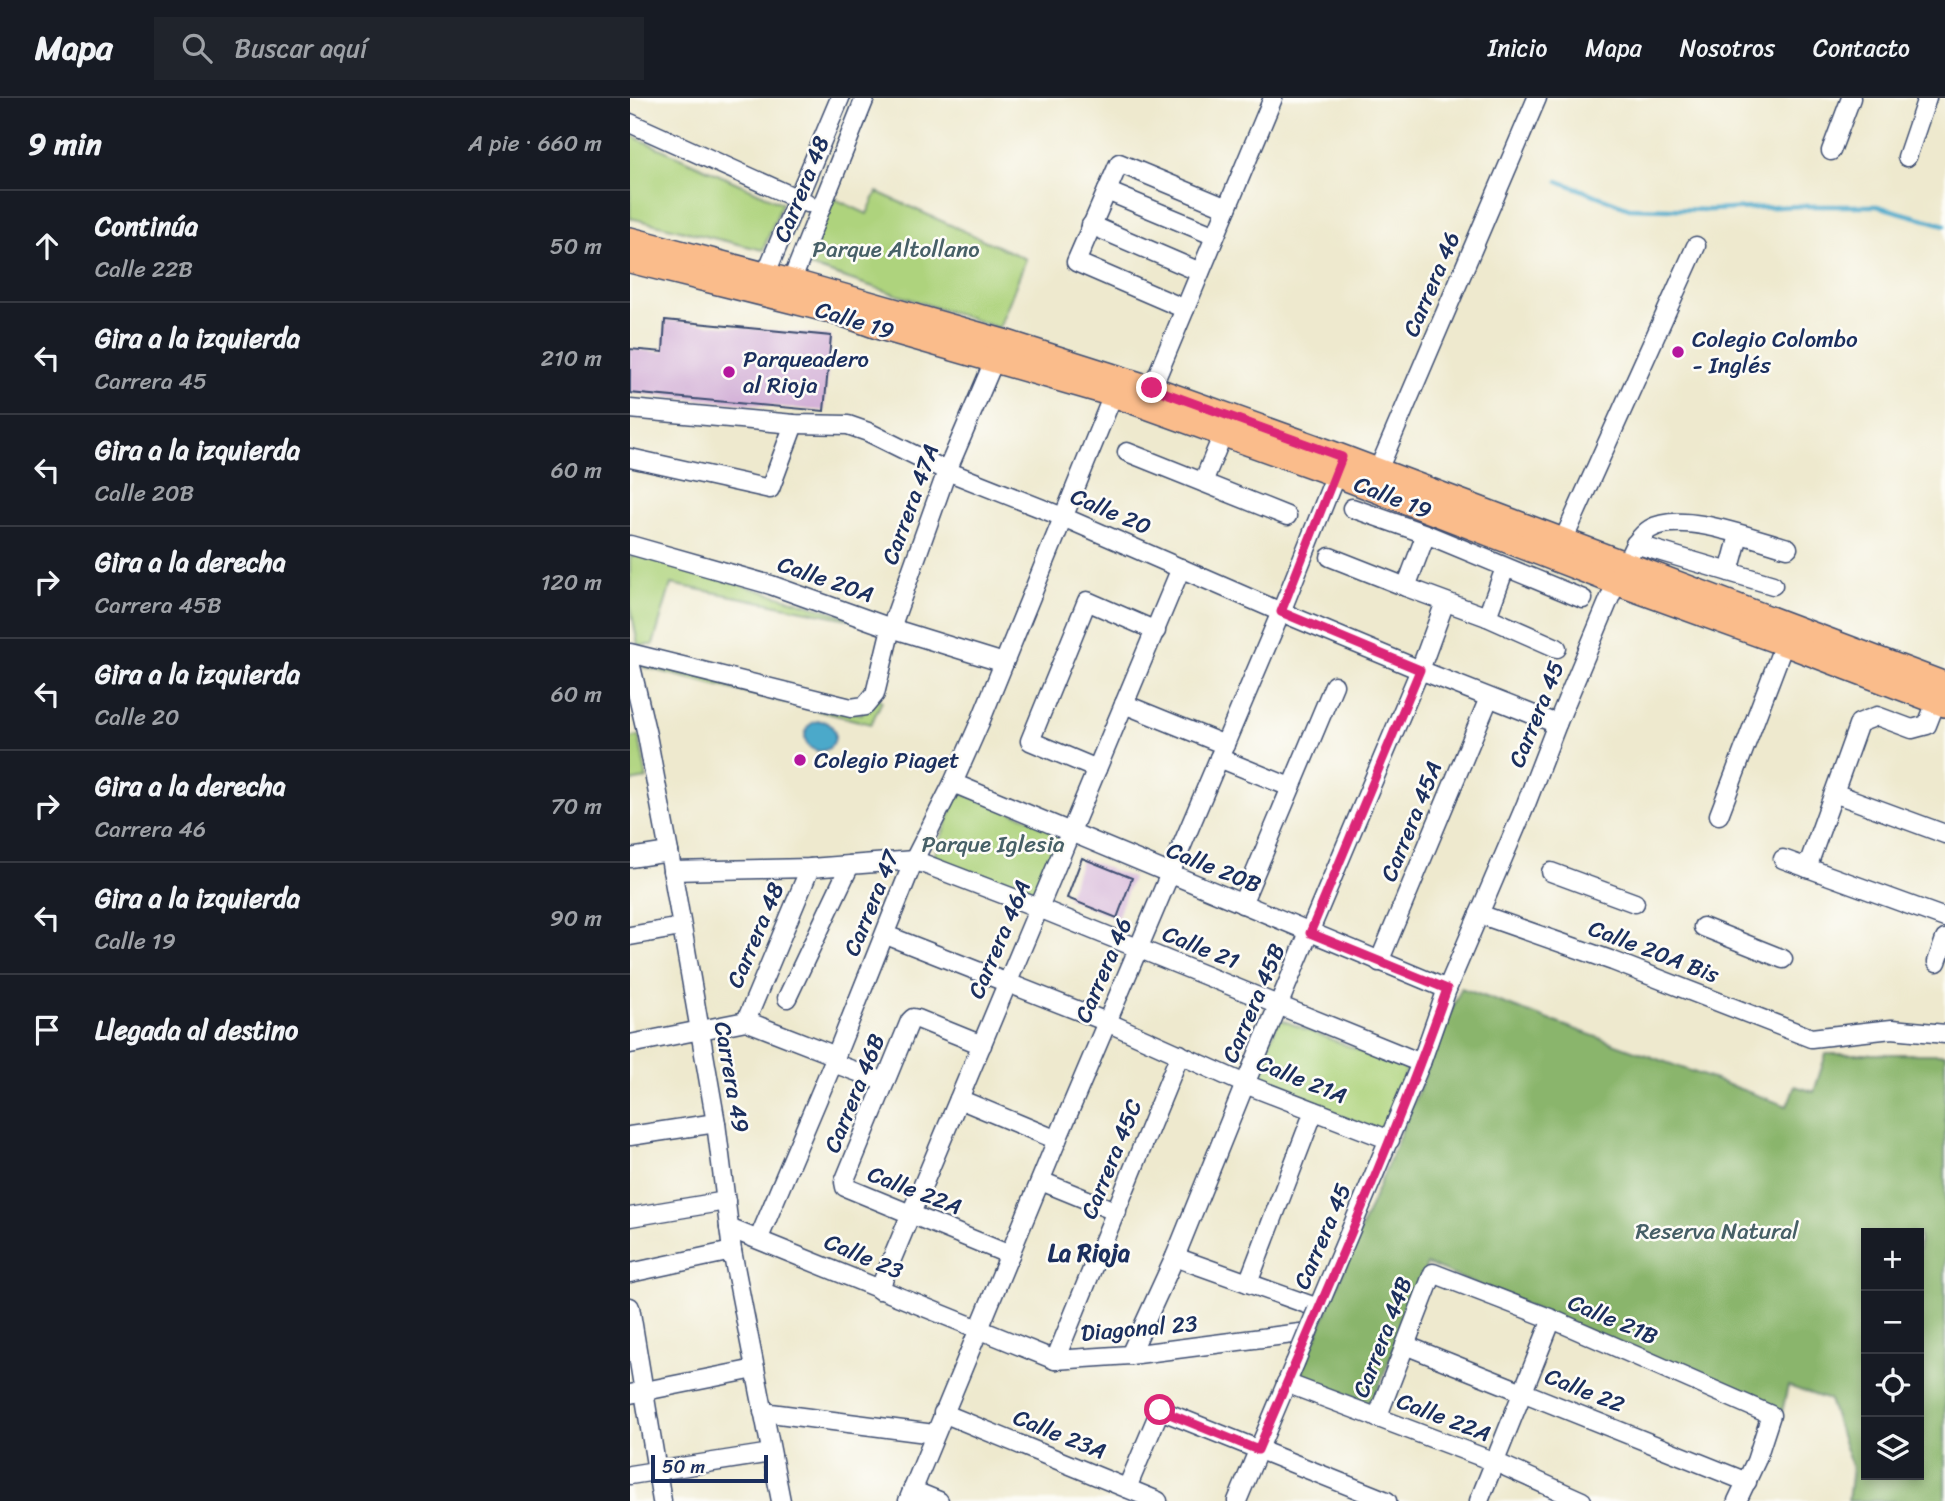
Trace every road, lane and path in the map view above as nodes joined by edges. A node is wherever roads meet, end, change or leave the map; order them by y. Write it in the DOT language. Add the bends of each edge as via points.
graph roads {
  1 [pos="840,98"];
  2 [pos="865,98"];
  3 [pos="1273,98"];
  4 [pos="1537,98"];
  5 [pos="1851,98"];
  6 [pos="1927,98"];
  7 [pos="630,123"];
  8 [pos="1831,151"];
  9 [pos="1907,157"];
  10 [pos="1107,191"];
  11 [pos="798,199"];
  12 [pos="1227,208"];
  13 [pos="820,209"];
  14 [pos="1091,225"];
  15 [pos="1215,236"];
  16 [pos="630,239"];
  17 [pos="1696,246"];
  18 [pos="630,261"];
  19 [pos="1200,272"];
  20 [pos="761,283"];
  21 [pos="788,290"];
  22 [pos="1185,309"];
  23 [pos="994,361"];
  24 [pos="1152,388"];
  25 [pos="1113,395"];
  26 [pos="630,410"];
  27 [pos="794,424"];
  28 [pos="1223,434"];
  29 [pos="1127,452"];
  30 [pos="630,458"];
  31 [pos="1339,466"];
  32 [pos="947,471"];
  33 [pos="1374,480"];
  34 [pos="1203,482"];
  35 [pos="1352,508"];
  36 [pos="1287,516"];
  37 [pos="1063,517"];
  38 [pos="1476,530"];
  39 [pos="1426,534"];
  40 [pos="1739,535"];
  41 [pos="1563,541"];
  42 [pos="1635,544"];
  43 [pos="630,545"];
  44 [pos="1788,548"];
  45 [pos="1469,553"];
  46 [pos="1330,557"];
  47 [pos="1181,568"];
  48 [pos="1505,568"];
  49 [pos="1729,572"];
  50 [pos="1620,574"];
  51 [pos="1773,585"];
  52 [pos="1406,587"];
  53 [pos="1583,599"];
  54 [pos="1445,602"];
  55 [pos="1281,612"];
  56 [pos="1487,617"];
  57 [pos="891,628"];
  58 [pos="1156,631"];
  59 [pos="1784,644"];
  60 [pos="1557,648"];
  61 [pos="630,653"];
  62 [pos="630,662"];
  63 [pos="1004,663"];
  64 [pos="1420,670"];
  65 [pos="1334,685"];
  66 [pos="1942,697"];
  67 [pos="1489,698"];
  68 [pos="1125,704"];
  69 [pos="1557,724"];
  70 [pos="1222,751"];
  71 [pos="1097,769"];
  72 [pos="953,783"];
  73 [pos="1290,787"];
  74 [pos="1834,793"];
  75 [pos="1719,815"];
  76 [pos="1070,833"];
  77 [pos="1945,834"];
  78 [pos="669,852"];
  79 [pos="630,858"];
  80 [pos="1783,859"];
  81 [pos="914,860"];
  82 [pos="850,865"];
  83 [pos="810,868"];
  84 [pos="1807,868"];
  85 [pos="672,871"];
  86 [pos="1551,873"];
  87 [pos="1171,876"];
  88 [pos="1635,903"];
  89 [pos="1242,904"];
  90 [pos="1039,908"];
  91 [pos="1479,914"];
  92 [pos="1945,918"];
  93 [pos="681,927"];
  94 [pos="1703,927"];
  95 [pos="1310,933"];
  96 [pos="886,935"];
  97 [pos="630,936"];
  98 [pos="1945,939"];
  99 [pos="1139,948"];
  100 [pos="1783,959"];
  101 [pos="1379,962"];
  102 [pos="1937,962"];
  103 [pos="1008,982"];
  104 [pos="1449,984"];
  105 [pos="787,998"];
  106 [pos="1280,1004"];
  107 [pos="746,1021"];
  108 [pos="1107,1022"];
  109 [pos="699,1032"];
  110 [pos="1945,1034"];
  111 [pos="630,1044"];
  112 [pos="982,1045"];
  113 [pos="1180,1054"];
  114 [pos="835,1060"];
  115 [pos="1421,1063"];
  116 [pos="885,1082"];
  117 [pos="1245,1084"];
  118 [pos="959,1099"];
  119 [pos="1314,1111"];
  120 [pos="716,1123"];
  121 [pos="630,1136"];
  122 [pos="1057,1140"];
  123 [pos="1390,1140"];
  124 [pos="1041,1181"];
  125 [pos="844,1182"];
  126 [pos="726,1201"];
  127 [pos="1117,1212"];
  128 [pos="911,1213"];
  129 [pos="630,1217"];
  130 [pos="729,1228"];
  131 [pos="759,1238"];
  132 [pos="732,1251"];
  133 [pos="1010,1255"];
  134 [pos="1175,1257"];
  135 [pos="630,1273"];
  136 [pos="1433,1273"];
  137 [pos="1248,1283"];
  138 [pos="879,1290"];
  139 [pos="630,1307"];
  140 [pos="1318,1309"];
  141 [pos="1552,1320"];
  142 [pos="978,1330"];
  143 [pos="1308,1332"];
  144 [pos="1405,1345"];
  145 [pos="1130,1355"];
  146 [pos="1055,1360"];
  147 [pos="755,1369"];
  148 [pos="1286,1383"];
  149 [pos="637,1392"];
  150 [pos="1523,1392"];
  151 [pos="763,1412"];
  152 [pos="943,1413"];
  153 [pos="1377,1418"];
  154 [pos="934,1434"];
  155 [pos="1258,1450"];
  156 [pos="771,1453"];
  157 [pos="1495,1462"];
  158 [pos="657,1470"];
  159 [pos="630,1475"];
  160 [pos="1747,1482"];
  161 [pos="1127,1488"];
  162 [pos="910,1496"];
  163 [pos="662,1501"];
  164 [pos="781,1501"];
  165 [pos="939,1501"];
  166 [pos="1158,1501"];
  167 [pos="1237,1501"];
  168 [pos="1387,1501"];
  169 [pos="1479,1501"];
  170 [pos="1582,1501"];
  171 [pos="1737,1501"];
  1 -- 11 [label="street, Carrera 48"];
  2 -- 13 [label="street, Carrera 48"];
  3 -- 12 [label="street"];
  4 -- 33 [label="street, Carrera 46"];
  5 -- 8 [label="street"];
  6 -- 9 [label="street"];
  7 -- 11 [label="street"];
  10 -- 12 [label="street" via="1119,163"];
  10 -- 14 [label="street"];
  10 -- 15 [label="street"];
  11 -- 13 [label="street"];
  11 -- 20 [label="street, Carrera 48"];
  12 -- 15 [label="street"];
  13 -- 21 [label="street, Carrera 48"];
  14 -- 19 [label="street"];
  14 -- 22 [label="street" via="1076,262"];
  15 -- 19 [label="street"];
  16 -- 20 [label="main road, Calle 19"];
  17 -- 41 [label="street"];
  18 -- 20 [label="main road, Calle 19"];
  19 -- 22 [label="street"];
  20 -- 21 [label="main road, Calle 19"];
  21 -- 23 [label="main road, Calle 19" via="838,313"];
  21 -- 24 [label="main road, Calle 19" via="1007,342"];
  22 -- 24 [label="street"];
  23 -- 25 [label="main road, Calle 19"];
  23 -- 32 [label="street, Carrera 47A"];
  24 -- 31 [label="main road, Calle 19"];
  25 -- 28 [label="main road, Calle 19"];
  25 -- 37 [label="street, Carrera 47"];
  26 -- 27 [label="street, Calle 20"];
  27 -- 30 [label="street" via="770,489"];
  27 -- 32 [label="street, Calle 20" via="848,425"];
  28 -- 31 [label="main road, Calle 19"];
  28 -- 34 [label="street"];
  29 -- 34 [label="street"];
  31 -- 33 [label="main road, Calle 19"];
  31 -- 55 [label="street, Carrera 46"];
  32 -- 37 [label="street, Calle 20"];
  32 -- 57 [label="street, Carrera 47A"];
  33 -- 38 [label="main road, Calle 19"];
  33 -- 41 [label="main road, Calle 19"];
  34 -- 36 [label="street"];
  35 -- 39 [label="street"];
  37 -- 47 [label="street, Calle 20"];
  37 -- 63 [label="street, Carrera 47"];
  38 -- 45 [label="street"];
  38 -- 50 [label="main road, Calle 19"];
  39 -- 45 [label="street"];
  39 -- 52 [label="street"];
  40 -- 42 [label="street" via="1672,522 1650,528"];
  40 -- 44 [label="street"];
  40 -- 49 [label="street"];
  41 -- 50 [label="main road, Calle 19"];
  42 -- 49 [label="street"];
  42 -- 50 [label="street, Carrera 45"];
  43 -- 57 [label="street, Calle 20A" via="771,585"];
  45 -- 48 [label="street"];
  46 -- 52 [label="street"];
  47 -- 55 [label="street, Calle 20"];
  47 -- 58 [label="street, Carrera 46A"];
  48 -- 53 [label="street"];
  48 -- 56 [label="street"];
  49 -- 51 [label="street"];
  50 -- 59 [label="main road, Calle 19"];
  50 -- 66 [label="main road, Calle 19"];
  50 -- 69 [label="street, Carrera 45"];
  52 -- 54 [label="street"];
  54 -- 56 [label="street"];
  54 -- 64 [label="street, Carrera 45B"];
  55 -- 64 [label="street, Calle 20"];
  55 -- 70 [label="street, Carrera 46"];
  56 -- 60 [label="street"];
  57 -- 61 [label="street, Carrera 47A" via="875,694 865,706 851,708"];
  57 -- 63 [label="street, Calle 20A"];
  58 -- 68 [label="street, Carrera 46A"];
  58 -- 71 [label="street" via="1087,601 1030,741"];
  59 -- 66 [label="main road, Calle 19"];
  59 -- 75 [label="street"];
  62 -- 78 [label="street, Carrera 49"];
  63 -- 72 [label="street, Carrera 47"];
  64 -- 67 [label="street, Calle 20"];
  64 -- 95 [label="street, Carrera 45B"];
  65 -- 73 [label="street"];
  66 -- 74 [label="street" via="1927,725 1912,729 1877,716 1859,723"];
  67 -- 69 [label="street, Calle 20"];
  67 -- 101 [label="street, Carrera 45A"];
  68 -- 70 [label="street"];
  68 -- 71 [label="street, Carrera 46A"];
  69 -- 91 [label="street, Carrera 45"];
  70 -- 73 [label="street"];
  70 -- 87 [label="street, Carrera 46"];
  71 -- 76 [label="street, Carrera 46A"];
  72 -- 76 [label="street, Calle 20B"];
  72 -- 81 [label="street, Carrera 47"];
  73 -- 89 [label="street"];
  74 -- 77 [label="street"];
  74 -- 84 [label="street"];
  76 -- 87 [label="street, Calle 20B"];
  76 -- 90 [label="street, Carrera 46A"];
  78 -- 79 [label="street"];
  78 -- 85 [label="street, Carrera 49"];
  80 -- 84 [label="street"];
  81 -- 82 [label="street, Calle 21"];
  81 -- 90 [label="street, Calle 21"];
  81 -- 96 [label="street, Carrera 47"];
  82 -- 83 [label="street, Calle 21"];
  82 -- 105 [label="street"];
  83 -- 85 [label="street, Calle 21"];
  83 -- 107 [label="street, Carrera 48"];
  84 -- 92 [label="street"];
  85 -- 93 [label="street, Carrera 49"];
  86 -- 88 [label="street"];
  87 -- 89 [label="street, Calle 20B"];
  87 -- 99 [label="street, Carrera 46"];
  89 -- 95 [label="street, Calle 20B"];
  90 -- 99 [label="street, Calle 21"];
  90 -- 103 [label="street, Carrera 46A"];
  91 -- 104 [label="street, Carrera 45"];
  91 -- 110 [label="street, Calle 20A Bis" via="1811,1038 1892,1029"];
  93 -- 97 [label="street"];
  93 -- 109 [label="street, Carrera 49"];
  94 -- 100 [label="street"];
  95 -- 101 [label="street, Calle 20B"];
  95 -- 106 [label="street, Carrera 45B"];
  96 -- 103 [label="street, Calle 21A"];
  96 -- 114 [label="street, Carrera 47"];
  98 -- 102 [label="street"];
  99 -- 106 [label="street, Calle 21"];
  99 -- 108 [label="street, Carrera 46"];
  101 -- 104 [label="street, Calle 20B"];
  103 -- 108 [label="street, Calle 21A"];
  103 -- 112 [label="street, Carrera 46A"];
  104 -- 115 [label="street, Carrera 45"];
  106 -- 115 [label="street, Calle 21"];
  106 -- 117 [label="street, Carrera 45B"];
  107 -- 109 [label="street"];
  107 -- 114 [label="street"];
  108 -- 113 [label="street, Calle 21A"];
  108 -- 122 [label="street, Carrera 46"];
  109 -- 111 [label="street"];
  109 -- 120 [label="street, Carrera 49"];
  112 -- 116 [label="street, Carrera 46B" via="913,1018"];
  112 -- 118 [label="street, Carrera 46A"];
  113 -- 117 [label="street, Calle 21A"];
  113 -- 127 [label="street, Carrera 45C"];
  114 -- 116 [label="street"];
  114 -- 131 [label="street, Carrera 47"];
  115 -- 123 [label="street, Carrera 45"];
  116 -- 125 [label="street, Carrera 46B"];
  117 -- 119 [label="street, Calle 21A"];
  117 -- 134 [label="street, Carrera 45B"];
  118 -- 122 [label="street"];
  118 -- 128 [label="street, Carrera 46A"];
  119 -- 123 [label="street, Calle 21A"];
  119 -- 137 [label="street"];
  120 -- 121 [label="street"];
  120 -- 126 [label="street, Carrera 49"];
  122 -- 124 [label="street, Carrera 46"];
  123 -- 140 [label="street, Carrera 45"];
  124 -- 127 [label="street"];
  124 -- 133 [label="street, Carrera 46"];
  125 -- 128 [label="street, Calle 22A" via="850,1191"];
  126 -- 129 [label="street"];
  126 -- 130 [label="street, Carrera 49"];
  127 -- 146 [label="street, Carrera 45C"];
  128 -- 133 [label="street, Calle 22A"];
  128 -- 138 [label="street, Carrera 46A"];
  130 -- 131 [label="street, Calle 23"];
  130 -- 132 [label="street, Carrera 49"];
  131 -- 138 [label="street, Calle 23"];
  132 -- 135 [label="street"];
  132 -- 147 [label="street, Carrera 49"];
  133 -- 142 [label="street, Carrera 46"];
  134 -- 137 [label="street"];
  134 -- 145 [label="street, Carrera 45B"];
  136 -- 141 [label="street, Calle 21B"];
  136 -- 144 [label="street, Carrera 44B"];
  137 -- 140 [label="street"];
  138 -- 142 [label="street, Calle 23"];
  139 -- 149 [label="street"];
  140 -- 148 [label="street, Carrera 45, bridge"];
  141 -- 150 [label="street"];
  141 -- 160 [label="street, Calle 21B" via="1771,1415"];
  142 -- 146 [label="street, Diagonal 23"];
  142 -- 152 [label="street, Carrera 46"];
  143 -- 145 [label="street, Diagonal 23"];
  144 -- 150 [label="street, Calle 22"];
  144 -- 153 [label="street, Carrera 44B"];
  145 -- 146 [label="street, Diagonal 23"];
  147 -- 149 [label="street"];
  147 -- 151 [label="street, Carrera 49"];
  148 -- 153 [label="street, Calle 22A"];
  148 -- 155 [label="street, Carrera 45"];
  149 -- 158 [label="street"];
  150 -- 157 [label="street"];
  150 -- 160 [label="street, Calle 22"];
  151 -- 154 [label="street"];
  151 -- 156 [label="street, Carrera 49"];
  152 -- 154 [label="street, Carrera 46"];
  152 -- 161 [label="street, Calle 23A"];
  153 -- 157 [label="street, Calle 22A"];
  154 -- 162 [label="street, Carrera 46"];
  155 -- 161 [label="street" via="1160,1410"];
  155 -- 167 [label="street, Carrera 45"];
  155 -- 168 [label="street"];
  156 -- 158 [label="street"];
  156 -- 164 [label="street, Carrera 49"];
  157 -- 169 [label="street"];
  157 -- 170 [label="street, Calle 22A"];
  158 -- 159 [label="street"];
  158 -- 163 [label="street"];
  160 -- 171 [label="street"];
  161 -- 166 [label="street, Calle 23A"];
  162 -- 165 [label="street"];
}
